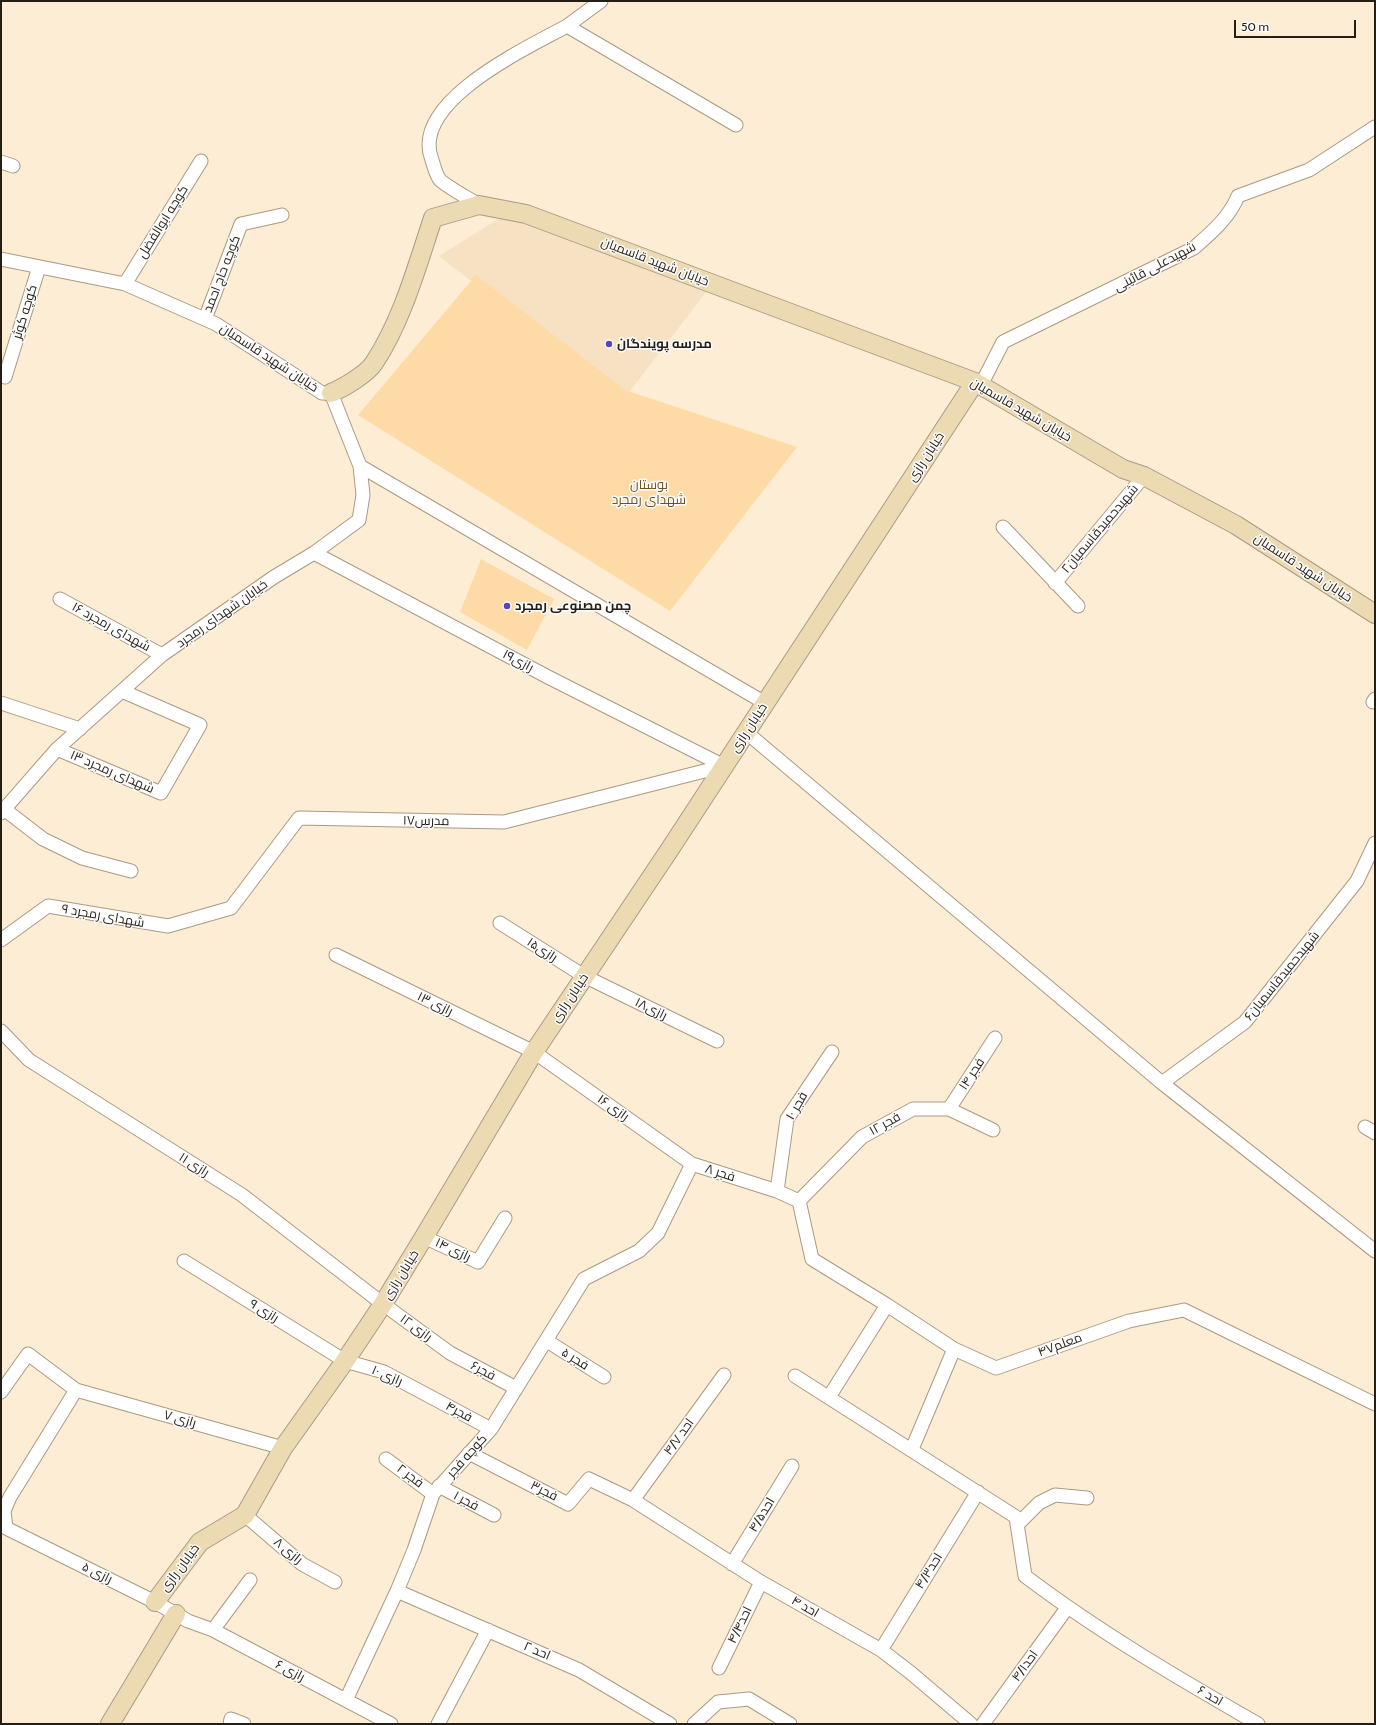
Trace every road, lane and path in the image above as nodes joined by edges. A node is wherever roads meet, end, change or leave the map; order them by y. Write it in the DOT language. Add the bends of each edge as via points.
graph roads {
  1 [pos="601,1"];
  2 [pos="567,26"];
  3 [pos="736,125"];
  4 [pos="1375,127"];
  5 [pos="201,161"];
  6 [pos="479,205"];
  7 [pos="282,215"];
  8 [pos="1,259"];
  9 [pos="40,266"];
  10 [pos="125,284"];
  11 [pos="205,319"];
  12 [pos="1,376"];
  13 [pos="978,384"];
  14 [pos="331,393"];
  15 [pos="360,466"];
  16 [pos="1144,476"];
  17 [pos="1003,527"];
  18 [pos="314,553"];
  19 [pos="1055,583"];
  20 [pos="60,599"];
  21 [pos="1078,606"];
  22 [pos="1375,614"];
  23 [pos="162,655"];
  24 [pos="122,691"];
  25 [pos="765,703"];
  26 [pos="1,704"];
  27 [pos="80,729"];
  28 [pos="746,732"];
  29 [pos="57,749"];
  30 [pos="724,766"];
  31 [pos="3,811"];
  32 [pos="1375,843"];
  33 [pos="131,871"];
  34 [pos="500,923"];
  35 [pos="168,926"];
  36 [pos="1,940"];
  37 [pos="336,955"];
  38 [pos="584,976"];
  39 [pos="1,1031"];
  40 [pos="994,1038"];
  41 [pos="717,1041"];
  42 [pos="534,1052"];
  43 [pos="832,1052"];
  44 [pos="1162,1083"];
  45 [pos="949,1109"];
  46 [pos="993,1130"];
  47 [pos="692,1164"];
  48 [pos="777,1191"];
  49 [pos="799,1201"];
  50 [pos="506,1218"];
  51 [pos="424,1237"];
  52 [pos="639,1250"];
  53 [pos="1375,1251"];
  54 [pos="184,1261"];
  55 [pos="383,1304"];
  56 [pos="887,1305"];
  57 [pos="547,1341"];
  58 [pos="954,1348"];
  59 [pos="450,1353"];
  60 [pos="345,1361"];
  61 [pos="724,1375"];
  62 [pos="795,1376"];
  63 [pos="604,1377"];
  64 [pos="516,1388"];
  65 [pos="76,1390"];
  66 [pos="1,1392"];
  67 [pos="428,1395"];
  68 [pos="829,1397"];
  69 [pos="1375,1404"];
  70 [pos="491,1430"];
  71 [pos="284,1448"];
  72 [pos="912,1449"];
  73 [pos="469,1453"];
  74 [pos="386,1459"];
  75 [pos="792,1466"];
  76 [pos="436,1490"];
  77 [pos="978,1492"];
  78 [pos="1087,1498"];
  79 [pos="633,1500"];
  80 [pos="245,1515"];
  81 [pos="494,1515"];
  82 [pos="1017,1525"];
  83 [pos="3,1532"];
  84 [pos="732,1564"];
  85 [pos="250,1580"];
  86 [pos="335,1582"];
  87 [pos="761,1582"];
  88 [pos="397,1590"];
  89 [pos="155,1602"];
  90 [pos="1067,1608"];
  91 [pos="182,1617"];
  92 [pos="213,1630"];
  93 [pos="488,1630"];
  94 [pos="881,1650"];
  95 [pos="720,1668"];
  96 [pos="346,1700"];
  97 [pos="110,1724"];
  98 [pos="230,1724"];
  99 [pos="244,1724"];
  100 [pos="391,1724"];
  101 [pos="438,1724"];
  102 [pos="670,1724"];
  103 [pos="694,1724"];
  104 [pos="790,1724"];
  105 [pos="971,1724"];
  106 [pos="983,1724"];
  107 [pos="1258,1724"];
  1 -- 2 [label="street"];
  2 -- 3 [label="street"];
  2 -- 6 [label="street" via="495,65 452,99 434,122 428,151 439,179"];
  4 -- 13 [label="street, شهیدعلی قائینی" via="1309,170 1238,196 1234,207 1216,229 1194,248 1003,342"];
  5 -- 10 [label="street, کوچه ابوالفضل"];
  6 -- 13 [label="street, خیابان شهید قاسمیان" via="526,214"];
  6 -- 14 [label="street, خیابان شهید قاسمیان" via="433,218 400,314 373,365 344,388"];
  7 -- 11 [label="street, کوچه حاج احمد" via="241,224"];
  8 -- 9 [label="street, خیابان شهید قاسمیان"];
  9 -- 10 [label="street, خیابان شهید قاسمیان"];
  9 -- 12 [label="street, کوچه کوثر" via="5,377"];
  10 -- 11 [label="street, خیابان شهید قاسمیان"];
  11 -- 14 [label="street, خیابان شهید قاسمیان" via="322,393"];
  13 -- 16 [label="street, خیابان شهید قاسمیان" via="1122,469"];
  13 -- 25 [label="street, خیابان رازی"];
  14 -- 15 [label="street, خیابان شهدای رمجرد"];
  15 -- 18 [label="street, خیابان شهدای رمجرد" via="363,495 359,520"];
  15 -- 25 [label="street"];
  16 -- 19 [label="street, شهیدحمیدقاسمیان۲"];
  16 -- 22 [label="street, خیابان شهید قاسمیان" via="1236,525"];
  17 -- 19 [label="street, شهیدحمیدقاسمیان۲"];
  18 -- 23 [label="street, خیابان شهدای رمجرد" via="274,577"];
  18 -- 30 [label="street, رازی۱۹" via="548,677"];
  19 -- 21 [label="street, شهیدحمیدقاسمیان۲"];
  20 -- 23 [label="street, شهدای رمجرد ۱۶"];
  23 -- 24 [label="street, خیابان شهدای رمجرد"];
  24 -- 27 [label="street, خیابان شهدای رمجرد"];
  24 -- 29 [label="street, شهدای رمجرد ۱۳" via="200,725 161,793"];
  25 -- 28 [label="street, خیابان رازی"];
  26 -- 27 [label="street"];
  27 -- 29 [label="street, خیابان شهدای رمجرد"];
  28 -- 30 [label="street, خیابان رازی"];
  28 -- 44 [label="street"];
  29 -- 31 [label="street, خیابان شهدای رمجرد"];
  30 -- 35 [label="street, مدرس۱۷" via="504,822 299,818 231,908"];
  30 -- 38 [label="street, خیابان رازی"];
  31 -- 33 [label="street" via="43,839 82,858"];
  32 -- 44 [label="street, شهیدحمیدقاسمیان۶" via="1357,881 1245,1022"];
  34 -- 38 [label="street, رازی۱۵"];
  35 -- 36 [label="street, شهدای رمجرد ۹" via="48,906"];
  37 -- 42 [label="street, رازی ۱۳"];
  38 -- 41 [label="street, رازی۱۸"];
  38 -- 42 [label="street, خیابان رازی"];
  39 -- 55 [label="street, رازی ۱۱" via="29,1060 242,1195"];
  40 -- 45 [label="street, فجر ۱۴"];
  42 -- 47 [label="street, رازی ۱۶"];
  42 -- 51 [label="street, خیابان رازی"];
  43 -- 48 [label="street, فجر ۱۰" via="787,1119"];
  44 -- 53 [label="street"];
  45 -- 46 [label="street, فجر ۱۲"];
  45 -- 49 [label="street, فجر ۱۲" via="913,1109 862,1137"];
  47 -- 48 [label="street, فجر ۸"];
  47 -- 52 [label="street, فجر ۸" via="658,1233"];
  48 -- 49 [label="street, فجر ۸"];
  49 -- 56 [label="street, معلم۴۷" via="812,1259"];
  50 -- 51 [label="street, رازی ۱۴" via="478,1262"];
  51 -- 55 [label="street, خیابان رازی"];
  52 -- 57 [label="street, کوچه فجر" via="584,1279"];
  54 -- 60 [label="street, رازی ۹"];
  55 -- 59 [label="street, رازی ۱۲"];
  55 -- 60 [label="street, خیابان رازی"];
  56 -- 58 [label="street, معلم۴۷"];
  56 -- 68 [label="street"];
  57 -- 63 [label="street, فجر ۵"];
  57 -- 64 [label="street, کوچه فجر"];
  58 -- 69 [label="street, معلم۴۷" via="996,1368 1129,1321 1184,1310"];
  58 -- 72 [label="street"];
  59 -- 64 [label="street, فجر۶"];
  60 -- 67 [label="street, رازی ۱۰" via="384,1372"];
  60 -- 71 [label="street, خیابان رازی"];
  61 -- 79 [label="street, احد ۴/۷"];
  62 -- 68 [label="street"];
  64 -- 70 [label="street, کوچه فجر"];
  65 -- 66 [label="street" via="28,1354"];
  65 -- 71 [label="street, رازی ۷"];
  65 -- 83 [label="street" via="10,1497 4,1511"];
  67 -- 70 [label="street, فجر۴"];
  68 -- 72 [label="street"];
  70 -- 73 [label="street, کوچه فجر"];
  71 -- 80 [label="street, خیابان رازی"];
  72 -- 77 [label="street"];
  73 -- 76 [label="street, کوچه فجر"];
  73 -- 79 [label="street, فجر۳" via="568,1504 589,1479"];
  74 -- 76 [label="street, فجر ۲"];
  75 -- 84 [label="street, احد۴/۵"];
  76 -- 81 [label="street, فجر ۱"];
  76 -- 88 [label="street, کوچه فجر"];
  77 -- 82 [label="street" via="1016,1517"];
  77 -- 94 [label="street, احد۴/۳"];
  78 -- 82 [label="street" via="1055,1495 1040,1503"];
  79 -- 84 [label="street, احد ۴"];
  80 -- 86 [label="street, رازی ۸" via="302,1564"];
  80 -- 89 [label="street, خیابان رازی" via="200,1542"];
  82 -- 90 [label="street, احد ۶" via="1025,1576"];
  83 -- 89 [label="street, رازی ۵"];
  84 -- 87 [label="street, احد ۴"];
  85 -- 92 [label="street"];
  87 -- 94 [label="street, احد ۴"];
  87 -- 95 [label="street, احد۴/۴"];
  88 -- 93 [label="street, احد ۲"];
  88 -- 96 [label="street, کوچه فجر"];
  89 -- 91 [label="street, رازی ۵"];
  90 -- 106 [label="street, احد۴/۱"];
  90 -- 107 [label="street, احد ۶"];
  91 -- 92 [label="street, رازی ۶"];
  91 -- 97 [label="street"];
  92 -- 96 [label="street, رازی ۶"];
  93 -- 101 [label="street"];
  93 -- 102 [label="street, احد ۲" via="579,1670"];
  94 -- 105 [label="street, احد ۴"];
  96 -- 100 [label="street, رازی ۶"];
  98 -- 99 [label="street" via="231,1719"];
  103 -- 104 [label="street" via="718,1702 749,1699"];
}
